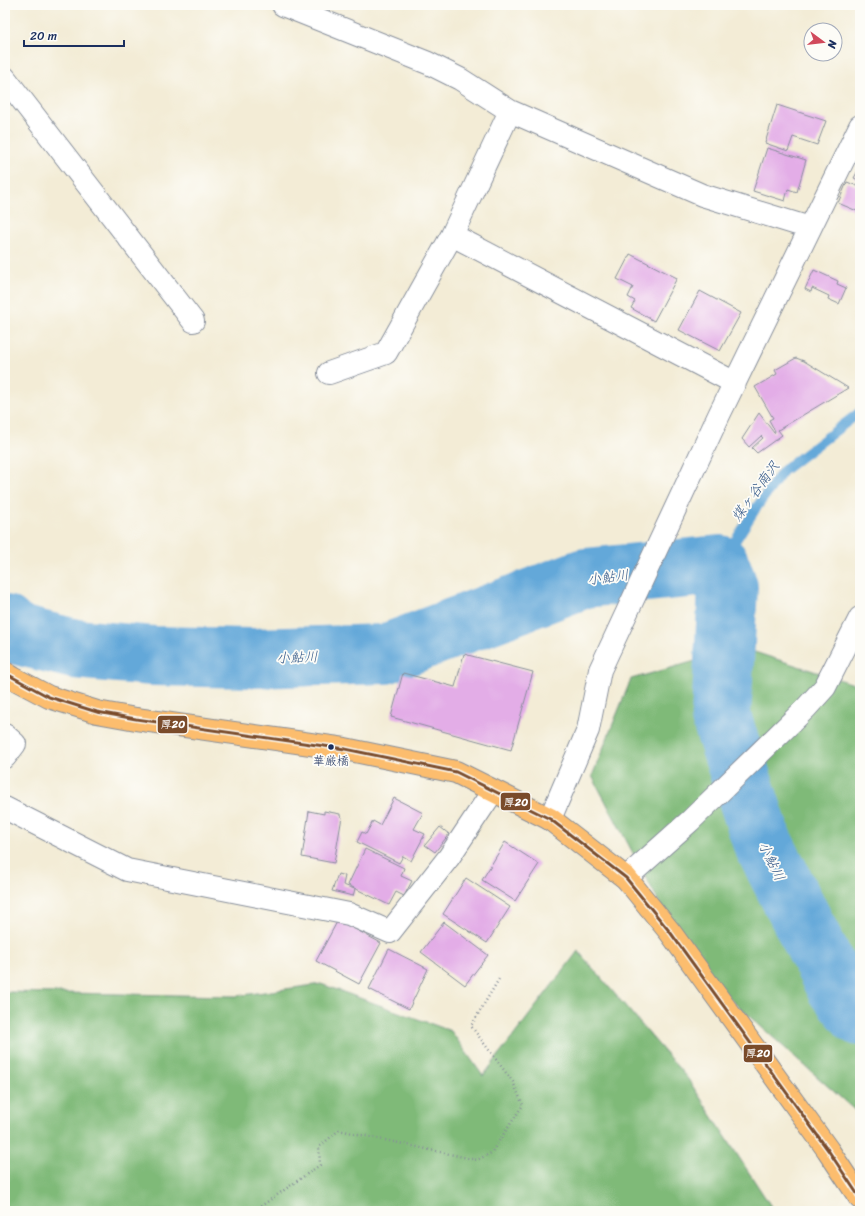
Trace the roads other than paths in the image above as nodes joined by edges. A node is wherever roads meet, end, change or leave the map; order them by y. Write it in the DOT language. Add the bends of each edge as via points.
graph roads {
  1 [pos="283,5"];
  2 [pos="5,78"];
  3 [pos="510,111"];
  4 [pos="859,129"];
  5 [pos="810,228"];
  6 [pos="452,235"];
  7 [pos="193,321"];
  8 [pos="329,373"];
  9 [pos="735,383"];
  10 [pos="860,618"];
  11 [pos="5,672"];
  12 [pos="5,735"];
  13 [pos="5,757"];
  14 [pos="493,791"];
  15 [pos="5,808"];
  16 [pos="550,819"];
  17 [pos="626,878"];
  18 [pos="860,1198"];
  1 -- 3 [label="street" via="428,63 460,79"];
  2 -- 7 [label="street"];
  3 -- 5 [label="street" via="702,195"];
  3 -- 6 [label="street"];
  4 -- 5 [label="street"];
  5 -- 9 [label="street"];
  6 -- 8 [label="street" via="386,353"];
  6 -- 9 [label="street"];
  9 -- 16 [label="street" via="600,670 588,730"];
  10 -- 17 [label="street" via="824,687 806,708 690,821"];
  11 -- 14 [label="main road" via="49,697 97,712 345,749 456,772"];
  12 -- 13 [label="street" via="15,744"];
  14 -- 15 [label="street" via="448,857 390,932 349,914 127,870"];
  14 -- 16 [label="main road"];
  16 -- 17 [label="main road"];
  17 -- 18 [label="main road" via="670,932"];
}
